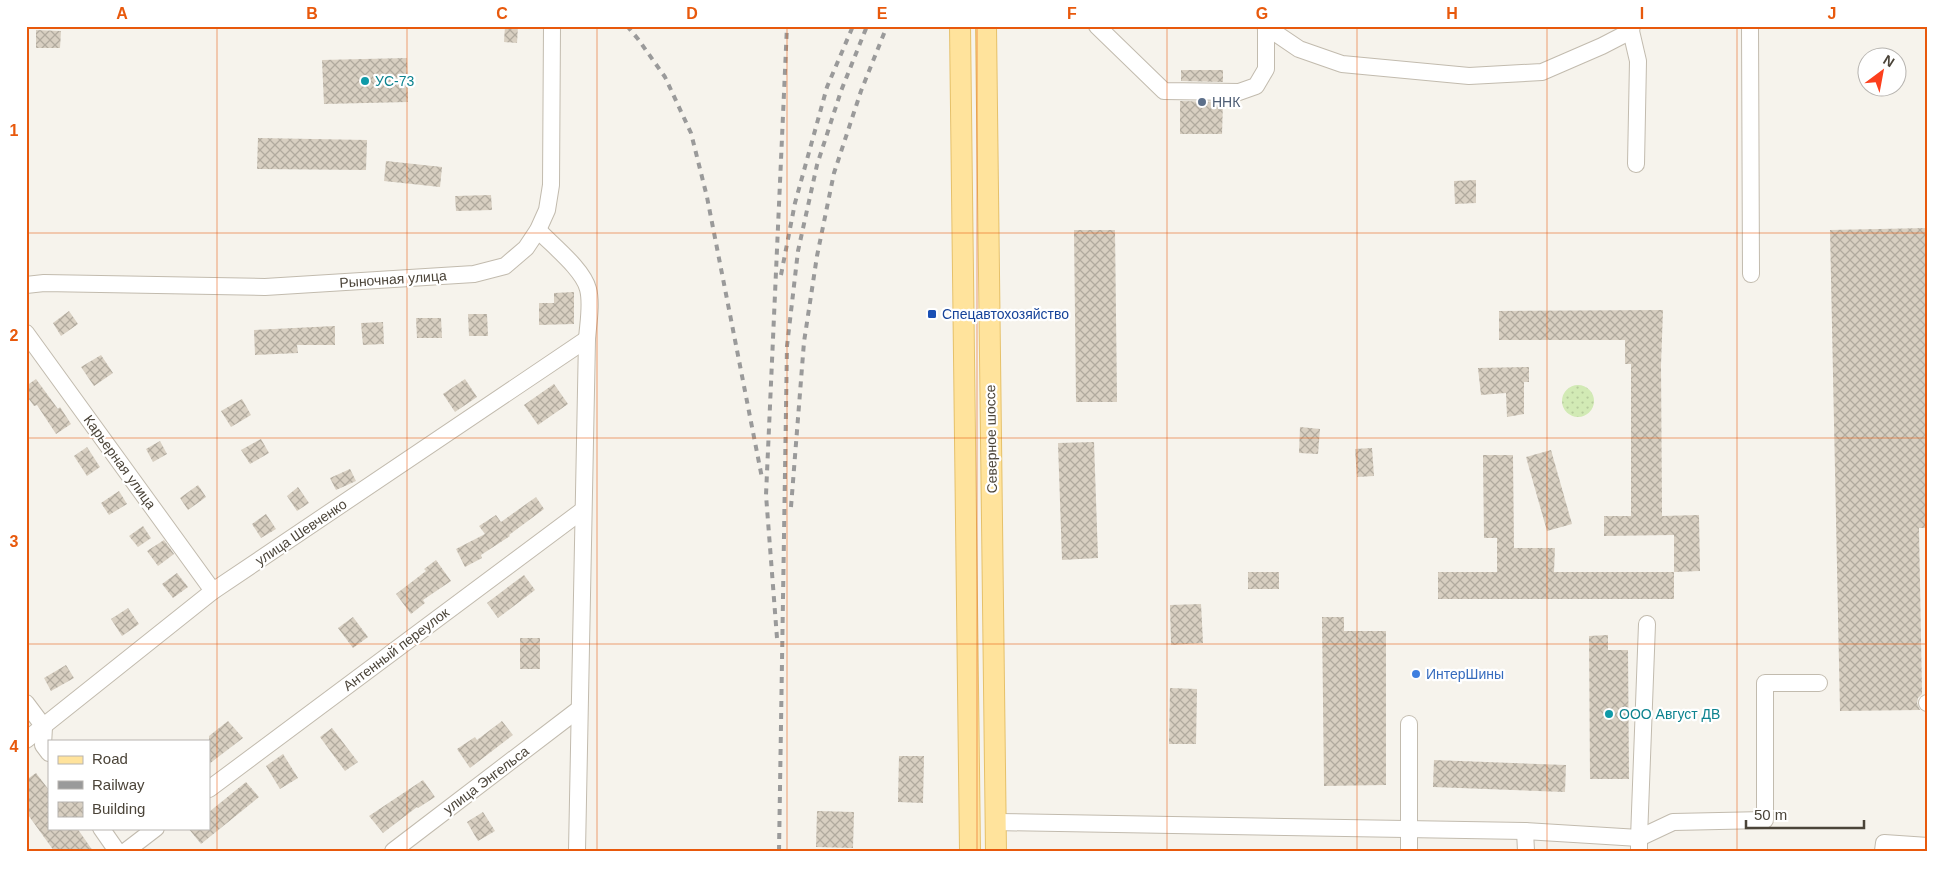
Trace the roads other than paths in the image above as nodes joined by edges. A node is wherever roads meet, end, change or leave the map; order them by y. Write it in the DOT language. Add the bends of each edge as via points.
graph roads {
  1 [pos="552,26"];
  2 [pos="960,26"];
  3 [pos="986,26"];
  4 [pos="1097,26"];
  5 [pos="1265,26"];
  6 [pos="1750,26"];
  7 [pos="1631,29"];
  8 [pos="1636,164"];
  9 [pos="538,230"];
  10 [pos="1751,274"];
  11 [pos="26,285"];
  12 [pos="26,333"];
  13 [pos="587,339"];
  14 [pos="584,510"];
  15 [pos="213,591"];
  16 [pos="1647,624"];
  17 [pos="1819,682"];
  18 [pos="26,703"];
  19 [pos="579,709"];
  20 [pos="1409,724"];
  21 [pos="44,726"];
  22 [pos="26,740"];
  23 [pos="48,752"];
  24 [pos="210,788"];
  25 [pos="996,822"];
  26 [pos="969,823"];
  27 [pos="1409,829"];
  28 [pos="103,830"];
  29 [pos="153,830"];
  30 [pos="1525,830"];
  31 [pos="1639,844"];
  32 [pos="1928,846"];
  33 [pos="117,851"];
  34 [pos="126,851"];
  35 [pos="393,851"];
  36 [pos="578,851"];
  37 [pos="970,851"];
  38 [pos="996,851"];
  39 [pos="1410,851"];
  40 [pos="1526,851"];
  41 [pos="1883,851"];
  1 -- 9 [label="street, Рыночная улица" via="551,185 547,210"];
  2 -- 26 [label="main road, Северное шоссе"];
  3 -- 25 [label="main road, Северное шоссе"];
  4 -- 5 [label="street" via="1164,90 1239,92 1256,86 1266,69"];
  5 -- 7 [label="street" via="1299,49 1342,64 1470,76 1542,72 1602,46"];
  6 -- 10 [label="street"];
  7 -- 8 [label="street" via="1638,62"];
  9 -- 11 [label="street, Рыночная улица" via="526,248 505,266 474,274 265,287"];
  9 -- 13 [label="street" via="574,268 588,289"];
  12 -- 15 [label="street, Карьерная улица"];
  13 -- 14 [label="street"];
  13 -- 15 [label="street, улица Шевченко"];
  14 -- 19 [label="street"];
  14 -- 24 [label="street, Антенный переулок"];
  15 -- 21 [label="street, улица Шевченко"];
  16 -- 31 [label="street"];
  17 -- 31 [label="street" via="1765,683 1765,820 1673,822"];
  18 -- 21 [label="street"];
  19 -- 35 [label="street, улица Энгельса"];
  19 -- 36 [label="street"];
  20 -- 27 [label="street"];
  21 -- 22 [label="street, улица Шевченко"];
  21 -- 23 [label="street" via="43,745"];
  25 -- 26 [label="main road"];
  25 -- 27 [label="street"];
  25 -- 38 [label="main road, Северное шоссе"];
  26 -- 37 [label="main road, Северное шоссе"];
  27 -- 30 [label="street"];
  27 -- 39 [label="street"];
  28 -- 33 [label="street"];
  29 -- 34 [label="street"];
  30 -- 31 [label="street"];
  30 -- 40 [label="street"];
  32 -- 41 [label="street" via="1884,844"];
}
